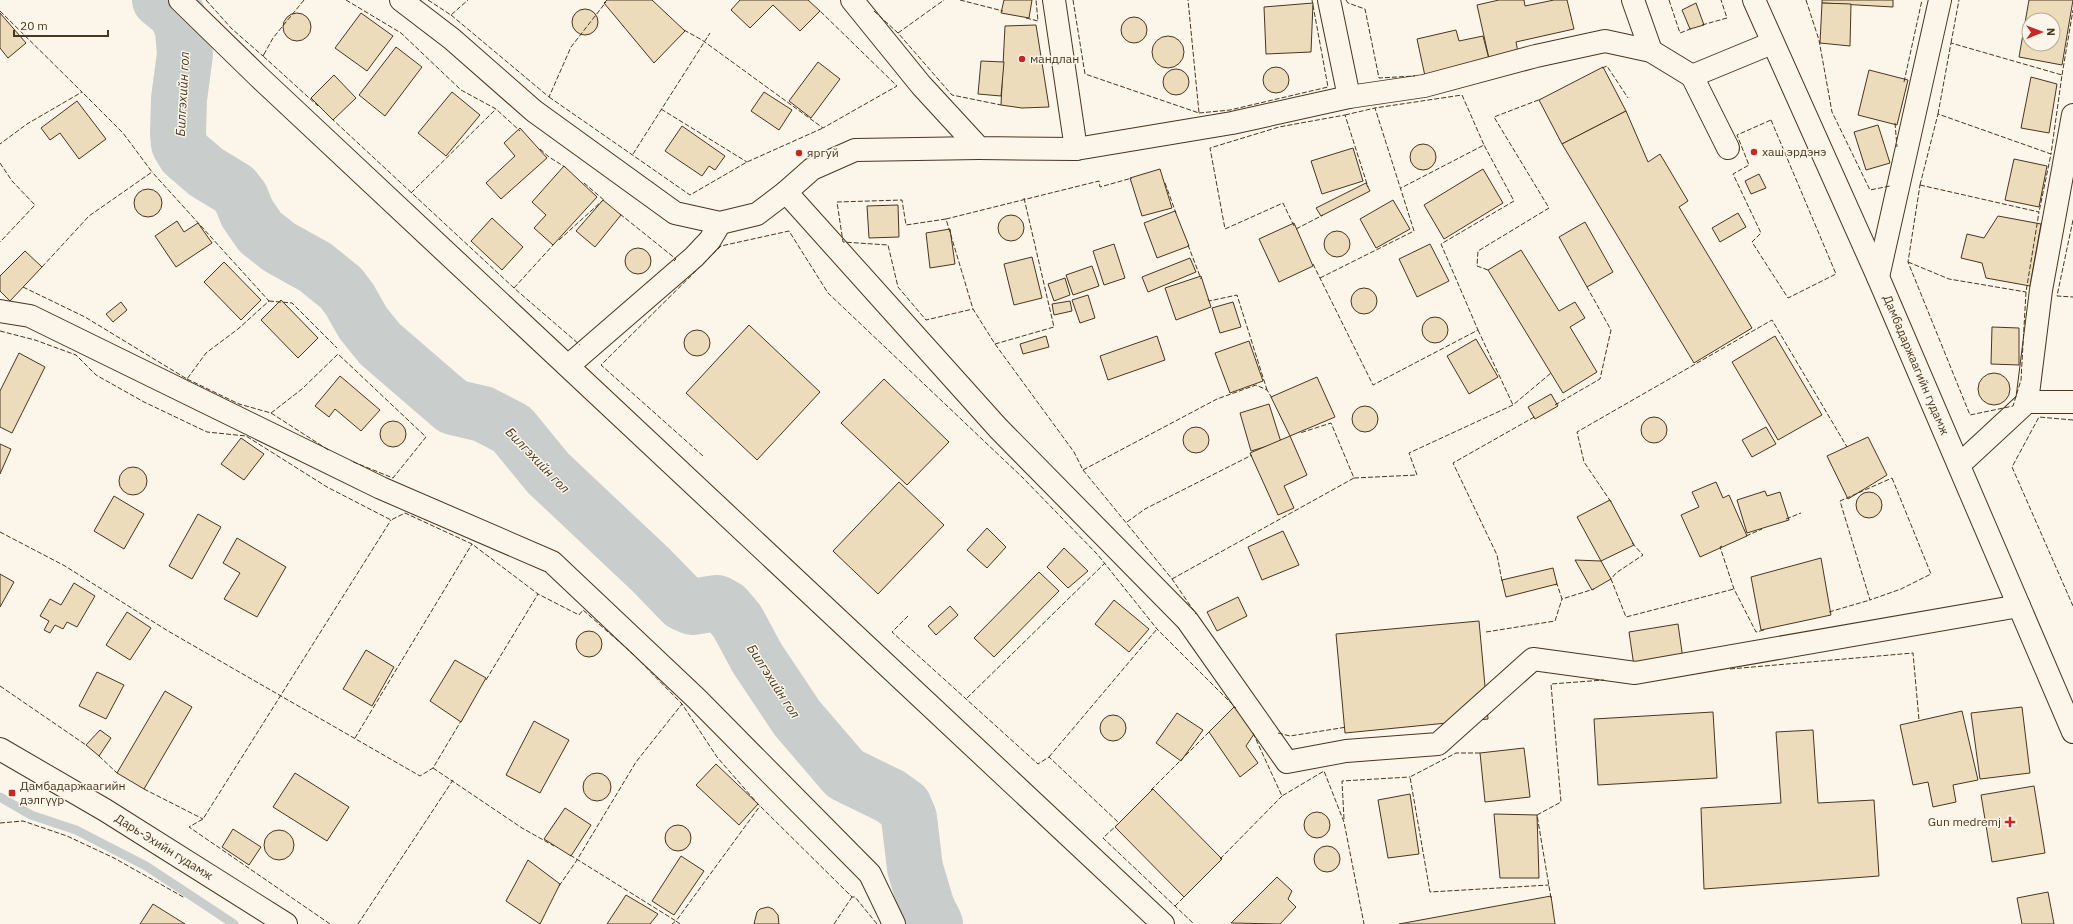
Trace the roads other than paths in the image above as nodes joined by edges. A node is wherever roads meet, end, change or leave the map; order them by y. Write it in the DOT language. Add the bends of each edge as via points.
graph roads {
  1 [pos="180,0"];
  2 [pos="401,0"];
  3 [pos="852,0"];
  4 [pos="1054,0"];
  5 [pos="1329,0"];
  6 [pos="1633,0"];
  7 [pos="1754,0"];
  8 [pos="1940,0"];
  9 [pos="1772,43"];
  10 [pos="1651,51"];
  11 [pos="1692,76"];
  12 [pos="1349,97"];
  13 [pos="2073,115"];
  14 [pos="979,148"];
  15 [pos="1728,148"];
  16 [pos="1076,149"];
  17 [pos="786,192"];
  18 [pos="720,223"];
  19 [pos="1878,277"];
  20 [pos="0,311"];
  21 [pos="568,366"];
  22 [pos="2027,402"];
  23 [pos="2073,402"];
  24 [pos="1959,465"];
  25 [pos="2019,606"];
  26 [pos="2073,732"];
  27 [pos="0,749"];
  28 [pos="286,924"];
  29 [pos="894,924"];
  30 [pos="1163,924"];
  1 -- 21 [label="street" via="264,82"];
  2 -- 18 [label="street" via="452,39 534,110 675,213"];
  3 -- 14 [label="street" via="921,84"];
  4 -- 16 [label="street"];
  5 -- 12 [label="street"];
  6 -- 10 [label="street"];
  7 -- 9 [label="street, Дамбадаржаагийн гудамж"];
  8 -- 19 [label="street"];
  9 -- 11 [label="street"];
  9 -- 19 [label="street, Дамбадаржаагийн гудамж"];
  10 -- 11 [label="street"];
  10 -- 12 [label="street" via="1605,41 1536,56 1424,86"];
  11 -- 15 [label="street"];
  12 -- 16 [label="street" via="1232,123"];
  13 -- 22 [label="street" via="2041,290"];
  14 -- 16 [label="street"];
  14 -- 17 [label="street" via="855,150 812,170"];
  17 -- 18 [label="street" via="757,214"];
  17 -- 25 [label="street" via="998,428 1187,620 1287,762 1346,751 1438,744 1533,660 1635,674"];
  18 -- 21 [label="street" via="710,240 694,257"];
  19 -- 24 [label="street, Дамбадаржаагийн гудамж"];
  20 -- 29 [label="street" via="30,316 381,488 552,562 698,699 870,874"];
  21 -- 30 [label="street"];
  22 -- 23 [label="street"];
  22 -- 24 [label="street"];
  24 -- 25 [label="street, Дамбадаржаагийн гудамж"];
  25 -- 26 [label="street, Дамбадаржаагийн гудамж"];
  27 -- 28 [label="street, Дарь-Эхийн гудамж" via="105,810"];
}
